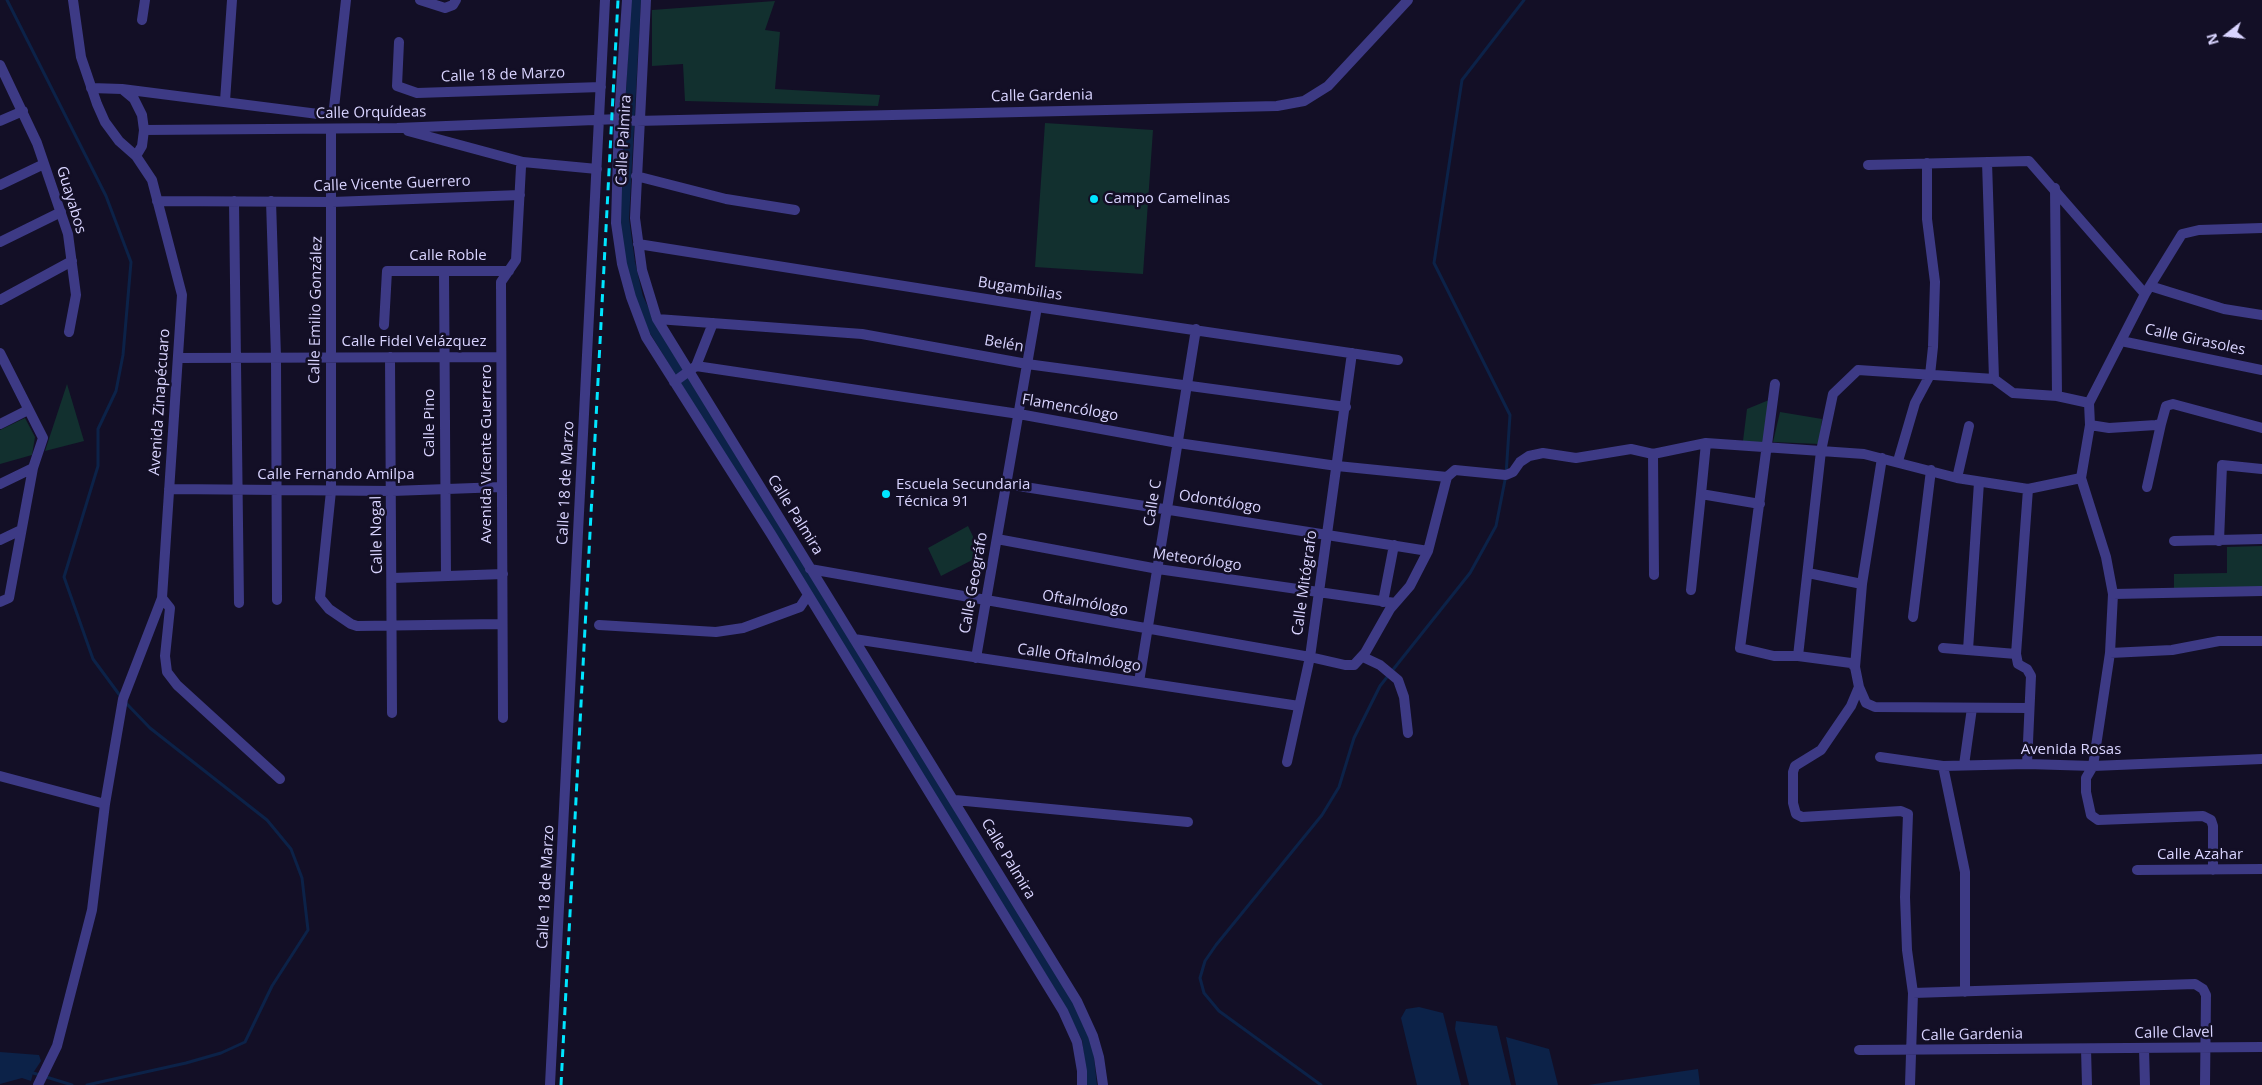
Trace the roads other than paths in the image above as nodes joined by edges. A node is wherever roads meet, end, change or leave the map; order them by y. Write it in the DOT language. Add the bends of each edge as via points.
graph roads {
  1 [pos="73,0"];
  2 [pos="145,0"];
  3 [pos="232,0"];
  4 [pos="346,0"];
  5 [pos="420,0"];
  6 [pos="605,0"];
  7 [pos="627,0"];
  8 [pos="646,0"];
  9 [pos="1408,0"];
  10 [pos="455,2"];
  11 [pos="142,20"];
  12 [pos="400,42"];
  13 [pos="0,65"];
  14 [pos="5,84"];
  15 [pos="601,87"];
  16 [pos="91,88"];
  17 [pos="122,89"];
  18 [pos="225,101"];
  19 [pos="23,111"];
  20 [pos="620,120"];
  21 [pos="0,121"];
  22 [pos="599,121"];
  23 [pos="638,121"];
  24 [pos="397,128"];
  25 [pos="331,129"];
  26 [pos="144,130"];
  27 [pos="136,156"];
  28 [pos="523,162"];
  29 [pos="1987,162"];
  30 [pos="1927,163"];
  31 [pos="44,164"];
  32 [pos="1868,165"];
  33 [pos="597,169"];
  34 [pos="636,176"];
  35 [pos="0,185"];
  36 [pos="2055,188"];
  37 [pos="520,195"];
  38 [pos="157,201"];
  39 [pos="271,201"];
  40 [pos="234,202"];
  41 [pos="332,202"];
  42 [pos="795,210"];
  43 [pos="61,212"];
  44 [pos="2262,228"];
  45 [pos="0,242"];
  46 [pos="638,244"];
  47 [pos="72,260"];
  48 [pos="444,271"];
  49 [pos="509,271"];
  50 [pos="2148,290"];
  51 [pos="0,300"];
  52 [pos="1037,307"];
  53 [pos="2262,315"];
  54 [pos="657,319"];
  55 [pos="713,323"];
  56 [pos="384,325"];
  57 [pos="1196,330"];
  58 [pos="69,332"];
  59 [pos="2121,341"];
  60 [pos="1352,353"];
  61 [pos="234,357"];
  62 [pos="276,357"];
  63 [pos="330,357"];
  64 [pos="390,357"];
  65 [pos="445,357"];
  66 [pos="501,357"];
  67 [pos="178,358"];
  68 [pos="1,360"];
  69 [pos="1398,360"];
  70 [pos="1027,364"];
  71 [pos="2262,370"];
  72 [pos="684,374"];
  73 [pos="1930,375"];
  74 [pos="1994,379"];
  75 [pos="1775,384"];
  76 [pos="1187,385"];
  77 [pos="2056,396"];
  78 [pos="2089,403"];
  79 [pos="1346,407"];
  80 [pos="28,410"];
  81 [pos="1019,414"];
  82 [pos="0,424"];
  83 [pos="2161,424"];
  84 [pos="2090,425"];
  85 [pos="1969,426"];
  86 [pos="2262,428"];
  87 [pos="1178,443"];
  88 [pos="1706,443"];
  89 [pos="1768,447"];
  90 [pos="1821,451"];
  91 [pos="1653,454"];
  92 [pos="1882,458"];
  93 [pos="1898,461"];
  94 [pos="1337,466"];
  95 [pos="33,468"];
  96 [pos="2262,468"];
  97 [pos="1931,470"];
  98 [pos="1447,477"];
  99 [pos="1957,478"];
  100 [pos="2080,478"];
  101 [pos="1979,482"];
  102 [pos="0,484"];
  103 [pos="1006,484"];
  104 [pos="502,487"];
  105 [pos="2147,487"];
  106 [pos="169,489"];
  107 [pos="446,489"];
  108 [pos="2028,489"];
  109 [pos="237,490"];
  110 [pos="276,490"];
  111 [pos="331,491"];
  112 [pos="392,491"];
  113 [pos="1701,494"];
  114 [pos="1760,504"];
  115 [pos="1167,509"];
  116 [pos="21,530"];
  117 [pos="776,530"];
  118 [pos="1328,534"];
  119 [pos="997,539"];
  120 [pos="2262,539"];
  121 [pos="0,540"];
  122 [pos="2174,541"];
  123 [pos="2219,541"];
  124 [pos="1394,545"];
  125 [pos="1428,551"];
  126 [pos="810,569"];
  127 [pos="1158,569"];
  128 [pos="1808,573"];
  129 [pos="503,574"];
  130 [pos="1654,575"];
  131 [pos="446,576"];
  132 [pos="393,578"];
  133 [pos="1862,584"];
  134 [pos="1691,590"];
  135 [pos="2262,590"];
  136 [pos="1320,592"];
  137 [pos="2113,594"];
  138 [pos="808,595"];
  139 [pos="162,598"];
  140 [pos="277,600"];
  141 [pos="986,601"];
  142 [pos="0,602"];
  143 [pos="1383,602"];
  144 [pos="239,603"];
  145 [pos="1395,603"];
  146 [pos="1912,617"];
  147 [pos="501,624"];
  148 [pos="599,625"];
  149 [pos="392,626"];
  150 [pos="1148,629"];
  151 [pos="854,639"];
  152 [pos="2262,641"];
  153 [pos="1943,648"];
  154 [pos="1968,650"];
  155 [pos="2110,653"];
  156 [pos="2016,654"];
  157 [pos="1363,656"];
  158 [pos="1798,656"];
  159 [pos="1310,657"];
  160 [pos="976,658"];
  161 [pos="1856,667"];
  162 [pos="1139,682"];
  163 [pos="1859,687"];
  164 [pos="1299,706"];
  165 [pos="1972,708"];
  166 [pos="2028,708"];
  167 [pos="392,712"];
  168 [pos="504,718"];
  169 [pos="1408,733"];
  170 [pos="1880,757"];
  171 [pos="2262,759"];
  172 [pos="1287,762"];
  173 [pos="2027,764"];
  174 [pos="1964,765"];
  175 [pos="1943,766"];
  176 [pos="2093,766"];
  177 [pos="0,776"];
  178 [pos="280,779"];
  179 [pos="955,800"];
  180 [pos="105,804"];
  181 [pos="1188,822"];
  182 [pos="2137,870"];
  183 [pos="2213,870"];
  184 [pos="2262,870"];
  185 [pos="1965,992"];
  186 [pos="1913,993"];
  187 [pos="2262,1047"];
  188 [pos="2144,1048"];
  189 [pos="2206,1048"];
  190 [pos="2086,1049"];
  191 [pos="1859,1050"];
  192 [pos="1912,1050"];
  193 [pos="38,1085"];
  194 [pos="550,1085"];
  195 [pos="1082,1085"];
  196 [pos="1103,1085"];
  197 [pos="1910,1085"];
  198 [pos="2087,1085"];
  199 [pos="2145,1085"];
  200 [pos="2205,1085"];
  1 -- 16 [label="street, Avenida Zinapécuaro" via="81,56"];
  2 -- 11 [label="street"];
  3 -- 18 [label="street"];
  4 -- 18 [label="street" via="333,113 326,115"];
  5 -- 10 [label="street" via="444,8"];
  6 -- 15 [label="street"];
  7 -- 20 [label="street"];
  8 -- 23 [label="street, Calle Palmira"];
  9 -- 23 [label="street, Calle Gardenia" via="1328,86 1304,101 1277,106"];
  12 -- 15 [label="street, Calle 18 de Marzo" via="397,86 417,93"];
  13 -- 14 [label="street, Guayabos"];
  14 -- 19 [label="street, Guayabos"];
  15 -- 22 [label="street, Calle 18 de Marzo"];
  16 -- 17 [label="street"];
  16 -- 27 [label="street, Avenida Zinapécuaro" via="105,122"];
  17 -- 18 [label="street"];
  17 -- 26 [label="street" via="134,99 142,115"];
  19 -- 21 [label="street"];
  19 -- 31 [label="street, Guayabos"];
  20 -- 22 [label="street, Calle Orquídeas"];
  20 -- 23 [label="street, Calle Gardenia"];
  20 -- 72 [label="street" via="616,224 622,264 646,337"];
  22 -- 24 [label="street, Calle Orquídeas"];
  22 -- 33 [label="street, Calle 18 de Marzo"];
  23 -- 34 [label="street, Calle Palmira"];
  24 -- 25 [label="street, Calle Orquídeas"];
  24 -- 28 [label="street"];
  25 -- 26 [label="street, Calle Orquídeas"];
  25 -- 41 [label="street, Calle Emilio González"];
  26 -- 27 [label="street" via="142,146"];
  27 -- 38 [label="street, Avenida Zinapécuaro" via="152,180"];
  28 -- 33 [label="street"];
  28 -- 37 [label="street"];
  29 -- 30 [label="street"];
  29 -- 36 [label="street" via="2029,160"];
  29 -- 74 [label="street"];
  30 -- 32 [label="street"];
  30 -- 73 [label="street" via="1927,219 1934,282"];
  31 -- 35 [label="street"];
  31 -- 43 [label="street, Guayabos"];
  33 -- 194 [label="street, Calle 18 de Marzo"];
  34 -- 42 [label="street" via="726,199"];
  34 -- 46 [label="street, Calle Palmira"];
  36 -- 50 [label="street"];
  36 -- 77 [label="street"];
  37 -- 41 [label="street, Calle Vicente Guerrero"];
  37 -- 49 [label="street, Avenida Vicente Guerrero" via="516,260"];
  38 -- 40 [label="street, Calle Vicente Guerrero"];
  38 -- 67 [label="street, Avenida Zinapécuaro" via="182,296"];
  39 -- 40 [label="street, Calle Vicente Guerrero"];
  39 -- 41 [label="street, Calle Vicente Guerrero"];
  39 -- 62 [label="street"];
  40 -- 61 [label="street"];
  41 -- 63 [label="street, Calle Emilio González"];
  43 -- 45 [label="street"];
  43 -- 47 [label="street, Guayabos"];
  44 -- 50 [label="street" via="2199,230 2182,234"];
  46 -- 52 [label="street, Bugambilias"];
  46 -- 54 [label="street, Calle Palmira" via="649,298"];
  47 -- 51 [label="street"];
  47 -- 58 [label="street, Guayabos" via="76,295"];
  48 -- 49 [label="street, Calle Roble"];
  48 -- 56 [label="street, Calle Roble" via="387,271"];
  48 -- 65 [label="street, Calle Pino"];
  49 -- 66 [label="street, Avenida Vicente Guerrero" via="501,282"];
  50 -- 53 [label="street"];
  50 -- 59 [label="street"];
  52 -- 57 [label="street, Bugambilias"];
  52 -- 70 [label="street, Calle Geográfo"];
  54 -- 55 [label="street, Belén"];
  54 -- 72 [label="street, Calle Palmira"];
  55 -- 70 [label="street, Belén" via="862,334"];
  55 -- 72 [label="street"];
  57 -- 60 [label="street, Bugambilias"];
  57 -- 76 [label="street, Calle C"];
  59 -- 71 [label="street, Calle Girasoles"];
  59 -- 78 [label="street"];
  60 -- 69 [label="street, Bugambilias"];
  60 -- 79 [label="street, Calle Mitógrafo"];
  61 -- 62 [label="street, Calle Fidel Velázquez"];
  61 -- 67 [label="street, Calle Fidel Velázquez"];
  61 -- 109 [label="street"];
  62 -- 63 [label="street, Calle Fidel Velázquez"];
  62 -- 110 [label="street"];
  63 -- 64 [label="street, Calle Fidel Velázquez"];
  63 -- 111 [label="street, Calle Emilio González"];
  64 -- 65 [label="street, Calle Fidel Velázquez"];
  64 -- 112 [label="street, Calle Nogal"];
  65 -- 66 [label="street, Calle Fidel Velázquez"];
  65 -- 107 [label="street, Calle Pino"];
  66 -- 104 [label="street, Avenida Vicente Guerrero"];
  67 -- 106 [label="street, Avenida Zinapécuaro"];
  68 -- 80 [label="street"];
  70 -- 76 [label="street, Belén"];
  70 -- 81 [label="street, Calle Geográfo"];
  72 -- 81 [label="street, Flamencólogo"];
  72 -- 117 [label="street, Calle Palmira"];
  72 -- 117 [label="street"];
  73 -- 74 [label="street"];
  73 -- 90 [label="street" via="1858,370 1834,394"];
  73 -- 93 [label="street" via="1915,403"];
  74 -- 77 [label="street" via="2013,393"];
  75 -- 89 [label="street"];
  76 -- 79 [label="street, Belén"];
  76 -- 87 [label="street, Calle C"];
  77 -- 78 [label="street"];
  78 -- 84 [label="street"];
  79 -- 94 [label="street, Calle Mitógrafo"];
  80 -- 82 [label="street"];
  80 -- 95 [label="street" via="43,438"];
  81 -- 87 [label="street, Flamencólogo"];
  81 -- 103 [label="street, Calle Geográfo"];
  83 -- 84 [label="street" via="2131,427"];
  83 -- 86 [label="street" via="2166,406 2173,404"];
  83 -- 105 [label="street"];
  84 -- 100 [label="street"];
  85 -- 99 [label="street"];
  87 -- 94 [label="street, Flamencólogo"];
  87 -- 115 [label="street, Calle C"];
  88 -- 89 [label="street"];
  88 -- 91 [label="street"];
  88 -- 113 [label="street"];
  89 -- 90 [label="street"];
  89 -- 114 [label="street"];
  90 -- 92 [label="street"];
  90 -- 128 [label="street"];
  91 -- 98 [label="street" via="1631,449 1576,458 1543,453 1529,456 1514,472 1506,475 1454,470"];
  91 -- 130 [label="street"];
  92 -- 93 [label="street"];
  92 -- 133 [label="street"];
  93 -- 97 [label="street"];
  94 -- 98 [label="street, Flamencólogo"];
  94 -- 118 [label="street, Calle Mitógrafo"];
  95 -- 102 [label="street"];
  95 -- 116 [label="street"];
  96 -- 123 [label="street" via="2222,465"];
  97 -- 99 [label="street"];
  97 -- 146 [label="street"];
  98 -- 125 [label="street"];
  99 -- 101 [label="street"];
  100 -- 108 [label="street"];
  100 -- 137 [label="street" via="2106,557"];
  101 -- 108 [label="street"];
  101 -- 154 [label="street"];
  103 -- 115 [label="street, Odontólogo"];
  103 -- 119 [label="street, Calle Geográfo"];
  104 -- 107 [label="street, Calle Fernando Amilpa"];
  104 -- 129 [label="street, Avenida Vicente Guerrero"];
  106 -- 109 [label="street, Calle Fernando Amilpa"];
  106 -- 139 [label="street, Avenida Zinapécuaro"];
  107 -- 112 [label="street, Calle Fernando Amilpa"];
  107 -- 131 [label="street, Calle Pino"];
  108 -- 156 [label="street"];
  109 -- 110 [label="street, Calle Fernando Amilpa"];
  109 -- 144 [label="street"];
  110 -- 111 [label="street, Calle Fernando Amilpa"];
  110 -- 140 [label="street"];
  111 -- 112 [label="street, Calle Fernando Amilpa"];
  111 -- 149 [label="street, Calle Emilio González" via="320,598 328,609 351,624"];
  112 -- 132 [label="street, Calle Nogal"];
  113 -- 114 [label="street"];
  113 -- 134 [label="street"];
  114 -- 158 [label="street" via="1740,648 1774,656"];
  115 -- 118 [label="street, Odontólogo"];
  115 -- 127 [label="street, Calle C"];
  116 -- 121 [label="street"];
  116 -- 142 [label="street" via="9,598"];
  117 -- 126 [label="street, Calle Palmira"];
  117 -- 138 [label="street"];
  118 -- 124 [label="street, Odontólogo"];
  118 -- 136 [label="street, Calle Mitógrafo"];
  119 -- 127 [label="street, Meteorólogo"];
  119 -- 141 [label="street, Calle Geográfo"];
  120 -- 123 [label="street"];
  122 -- 123 [label="street"];
  124 -- 125 [label="street, Odontólogo"];
  124 -- 143 [label="street"];
  125 -- 145 [label="street" via="1410,586"];
  126 -- 141 [label="street, Oftalmólogo"];
  126 -- 151 [label="street, Calle Palmira"];
  127 -- 136 [label="street, Meteorólogo"];
  127 -- 150 [label="street, Calle C"];
  128 -- 133 [label="street"];
  128 -- 158 [label="street"];
  129 -- 131 [label="street"];
  129 -- 147 [label="street, Avenida Vicente Guerrero"];
  131 -- 132 [label="street"];
  132 -- 149 [label="street, Calle Nogal"];
  133 -- 161 [label="street"];
  135 -- 137 [label="street"];
  136 -- 143 [label="street, Meteorólogo"];
  136 -- 159 [label="street, Calle Mitógrafo"];
  137 -- 155 [label="street"];
  138 -- 148 [label="street" via="800,607 743,628 716,632"];
  138 -- 195 [label="street" via="1064,1011 1077,1042"];
  139 -- 178 [label="street, Avenida Zinapécuaro" via="170,608 165,656 167,672"];
  139 -- 180 [label="street" via="123,700"];
  141 -- 150 [label="street, Oftalmólogo"];
  141 -- 160 [label="street, Calle Geográfo"];
  143 -- 145 [label="street, Meteorólogo"];
  145 -- 157 [label="street"];
  147 -- 149 [label="street"];
  147 -- 168 [label="street, Avenida Vicente Guerrero"];
  149 -- 167 [label="street, Calle Nogal"];
  150 -- 159 [label="street, Oftalmólogo"];
  150 -- 162 [label="street, Calle C"];
  151 -- 160 [label="street, Calle Oftalmólogo"];
  151 -- 179 [label="street, Calle Palmira"];
  152 -- 155 [label="street" via="2219,641 2172,650"];
  153 -- 154 [label="street"];
  154 -- 156 [label="street"];
  155 -- 176 [label="street"];
  156 -- 166 [label="street" via="2018,664 2031,676"];
  157 -- 159 [label="street, Oftalmólogo" via="1354,665"];
  157 -- 169 [label="street" via="1398,680"];
  158 -- 161 [label="street" via="1851,663"];
  159 -- 164 [label="street, Calle Mitógrafo"];
  160 -- 162 [label="street, Calle Oftalmólogo"];
  161 -- 163 [label="street"];
  162 -- 164 [label="street, Calle Oftalmólogo"];
  163 -- 165 [label="street" via="1866,703 1875,707"];
  163 -- 186 [label="street" via="1851,706 1822,750 1795,766 1793,803 1796,814 1802,817 1901,811 1908,814 1905,897"];
  164 -- 172 [label="street, Calle Mitógrafo"];
  165 -- 166 [label="street"];
  165 -- 174 [label="street"];
  166 -- 173 [label="street"];
  170 -- 175 [label="street, Avenida Rosas"];
  171 -- 176 [label="street, Avenida Rosas"];
  173 -- 174 [label="street, Avenida Rosas"];
  173 -- 176 [label="street, Avenida Rosas"];
  174 -- 175 [label="street, Avenida Rosas"];
  175 -- 185 [label="street" via="1965,872"];
  176 -- 183 [label="street" via="2086,778 2086,792 2094,818 2203,816 2211,820 2213,826"];
  177 -- 180 [label="street"];
  179 -- 181 [label="street"];
  179 -- 196 [label="street, Calle Palmira" via="1077,1001 1093,1036"];
  180 -- 193 [label="street" via="92,910 57,1046"];
  182 -- 183 [label="street, Calle Azahar"];
  183 -- 184 [label="street, Calle Azahar"];
  185 -- 186 [label="street"];
  185 -- 189 [label="street" via="2195,984 2206,995"];
  186 -- 192 [label="street"];
  187 -- 189 [label="street, Calle Clavel"];
  188 -- 189 [label="street, Calle Clavel"];
  188 -- 190 [label="street, Calle Clavel"];
  188 -- 199 [label="street"];
  189 -- 200 [label="street"];
  190 -- 192 [label="street, Calle Gardenia"];
  190 -- 198 [label="street"];
  191 -- 192 [label="street, Calle Gardenia"];
  192 -- 197 [label="street"];
}
